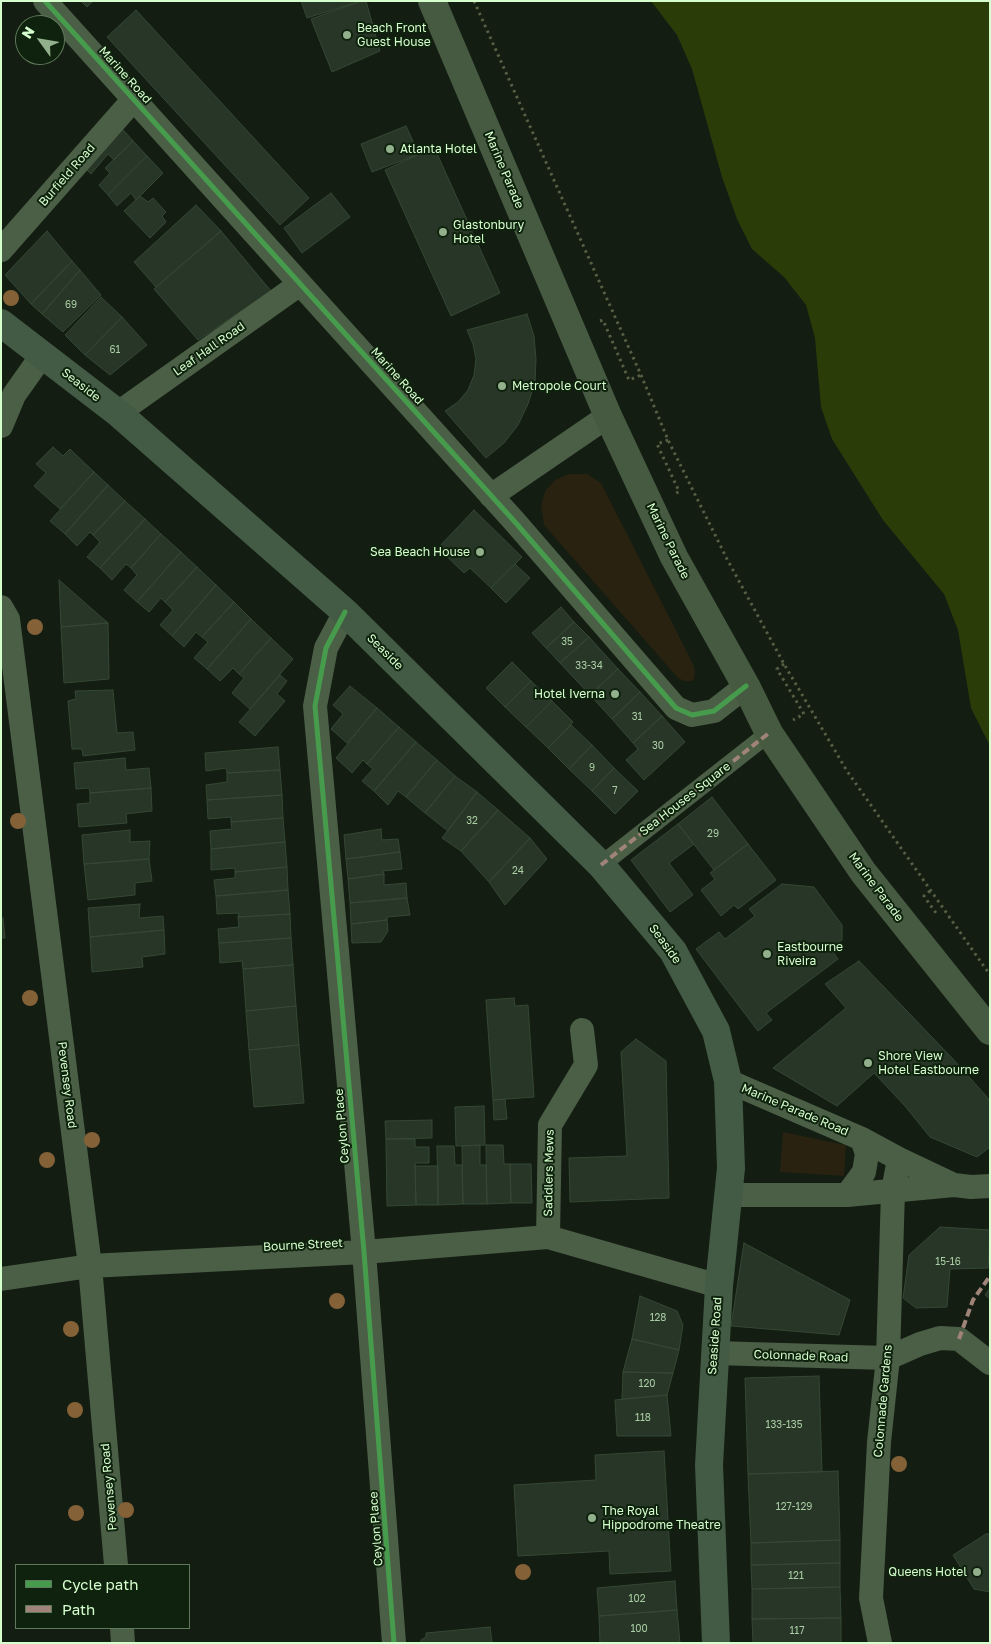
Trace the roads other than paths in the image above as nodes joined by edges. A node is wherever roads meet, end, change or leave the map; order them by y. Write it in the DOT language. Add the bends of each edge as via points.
graph roads {
  1 [pos="45,1"];
  2 [pos="432,1"];
  3 [pos="134,99"];
  4 [pos="1,250"];
  5 [pos="300,284"];
  6 [pos="1,323"];
  7 [pos="43,354"];
  8 [pos="118,413"];
  9 [pos="608,416"];
  10 [pos="1,426"];
  11 [pos="491,496"];
  12 [pos="1,607"];
  13 [pos="345,612"];
  14 [pos="746,686"];
  15 [pos="769,733"];
  16 [pos="601,865"];
  17 [pos="582,1030"];
  18 [pos="716,1031"];
  19 [pos="990,1031"];
  20 [pos="728,1082"];
  21 [pos="862,1139"];
  22 [pos="899,1159"];
  23 [pos="954,1185"];
  24 [pos="990,1186"];
  25 [pos="893,1191"];
  26 [pos="728,1195"];
  27 [pos="847,1195"];
  28 [pos="548,1237"];
  29 [pos="364,1252"];
  30 [pos="90,1266"];
  31 [pos="1,1278"];
  32 [pos="719,1286"];
  33 [pos="714,1353"];
  34 [pos="888,1358"];
  35 [pos="990,1363"];
  36 [pos="116,1564"];
  37 [pos="122,1629"];
  38 [pos="123,1643"];
  39 [pos="394,1643"];
  40 [pos="716,1643"];
  41 [pos="880,1643"];
  1 -- 3 [label="street, Marine Road"];
  2 -- 9 [label="main road, Marine Parade"];
  3 -- 4 [label="street, Burfield Road"];
  3 -- 5 [label="street, Marine Road"];
  5 -- 8 [label="street, Leaf Hall Road"];
  5 -- 11 [label="street, Marine Road"];
  6 -- 7 [label="main road, Seaside"];
  7 -- 8 [label="main road, Seaside"];
  7 -- 10 [label="street" via="14,395"];
  8 -- 13 [label="main road, Seaside"];
  9 -- 11 [label="street"];
  9 -- 14 [label="main road, Marine Parade" via="674,557"];
  11 -- 14 [label="street, Marine Road" via="676,708 692,714 714,712"];
  12 -- 30 [label="street, Pevensey Road" via="8,619"];
  13 -- 16 [label="main road, Seaside"];
  13 -- 29 [label="street, Ceylon Place" via="326,648 315,706"];
  14 -- 15 [label="main road, Marine Parade"];
  15 -- 16 [label="street, Sea Houses Square"];
  15 -- 19 [label="main road, Marine Parade" via="863,872"];
  16 -- 18 [label="main road, Seaside" via="673,951"];
  17 -- 28 [label="street, Saddlers Mews" via="586,1065 550,1125"];
  18 -- 20 [label="main road, Seaside Road"];
  20 -- 21 [label="street, Marine Parade Road"];
  20 -- 26 [label="main road, Seaside Road" via="731,1168"];
  21 -- 22 [label="street, Marine Parade Road"];
  21 -- 27 [label="street, Marine Parade Road" via="868,1154 864,1172"];
  22 -- 23 [label="street, Marine Parade Road"];
  22 -- 25 [label="street, Colonnade Gardens"];
  23 -- 24 [label="street, Marine Parade Road"];
  23 -- 25 [label="street, Marine Parade Road"];
  25 -- 27 [label="street, Marine Parade Road"];
  25 -- 34 [label="street, Colonnade Gardens"];
  26 -- 27 [label="street, Marine Parade Road"];
  26 -- 32 [label="main road, Seaside Road"];
  28 -- 29 [label="street, Bourne Street"];
  28 -- 32 [label="street, Bourne Street"];
  29 -- 30 [label="street, Bourne Street"];
  29 -- 39 [label="street, Ceylon Place"];
  30 -- 31 [label="street, Bourne Street"];
  30 -- 36 [label="street, Pevensey Road"];
  32 -- 33 [label="main road, Seaside Road"];
  33 -- 34 [label="street, Colonnade Road"];
  33 -- 40 [label="main road, Seaside Road" via="709,1465"];
  34 -- 35 [label="street" via="940,1338 959,1339"];
  34 -- 41 [label="street, Colonnade Gardens" via="879,1442 871,1598"];
  37 -- 38 [label="street"];
}
